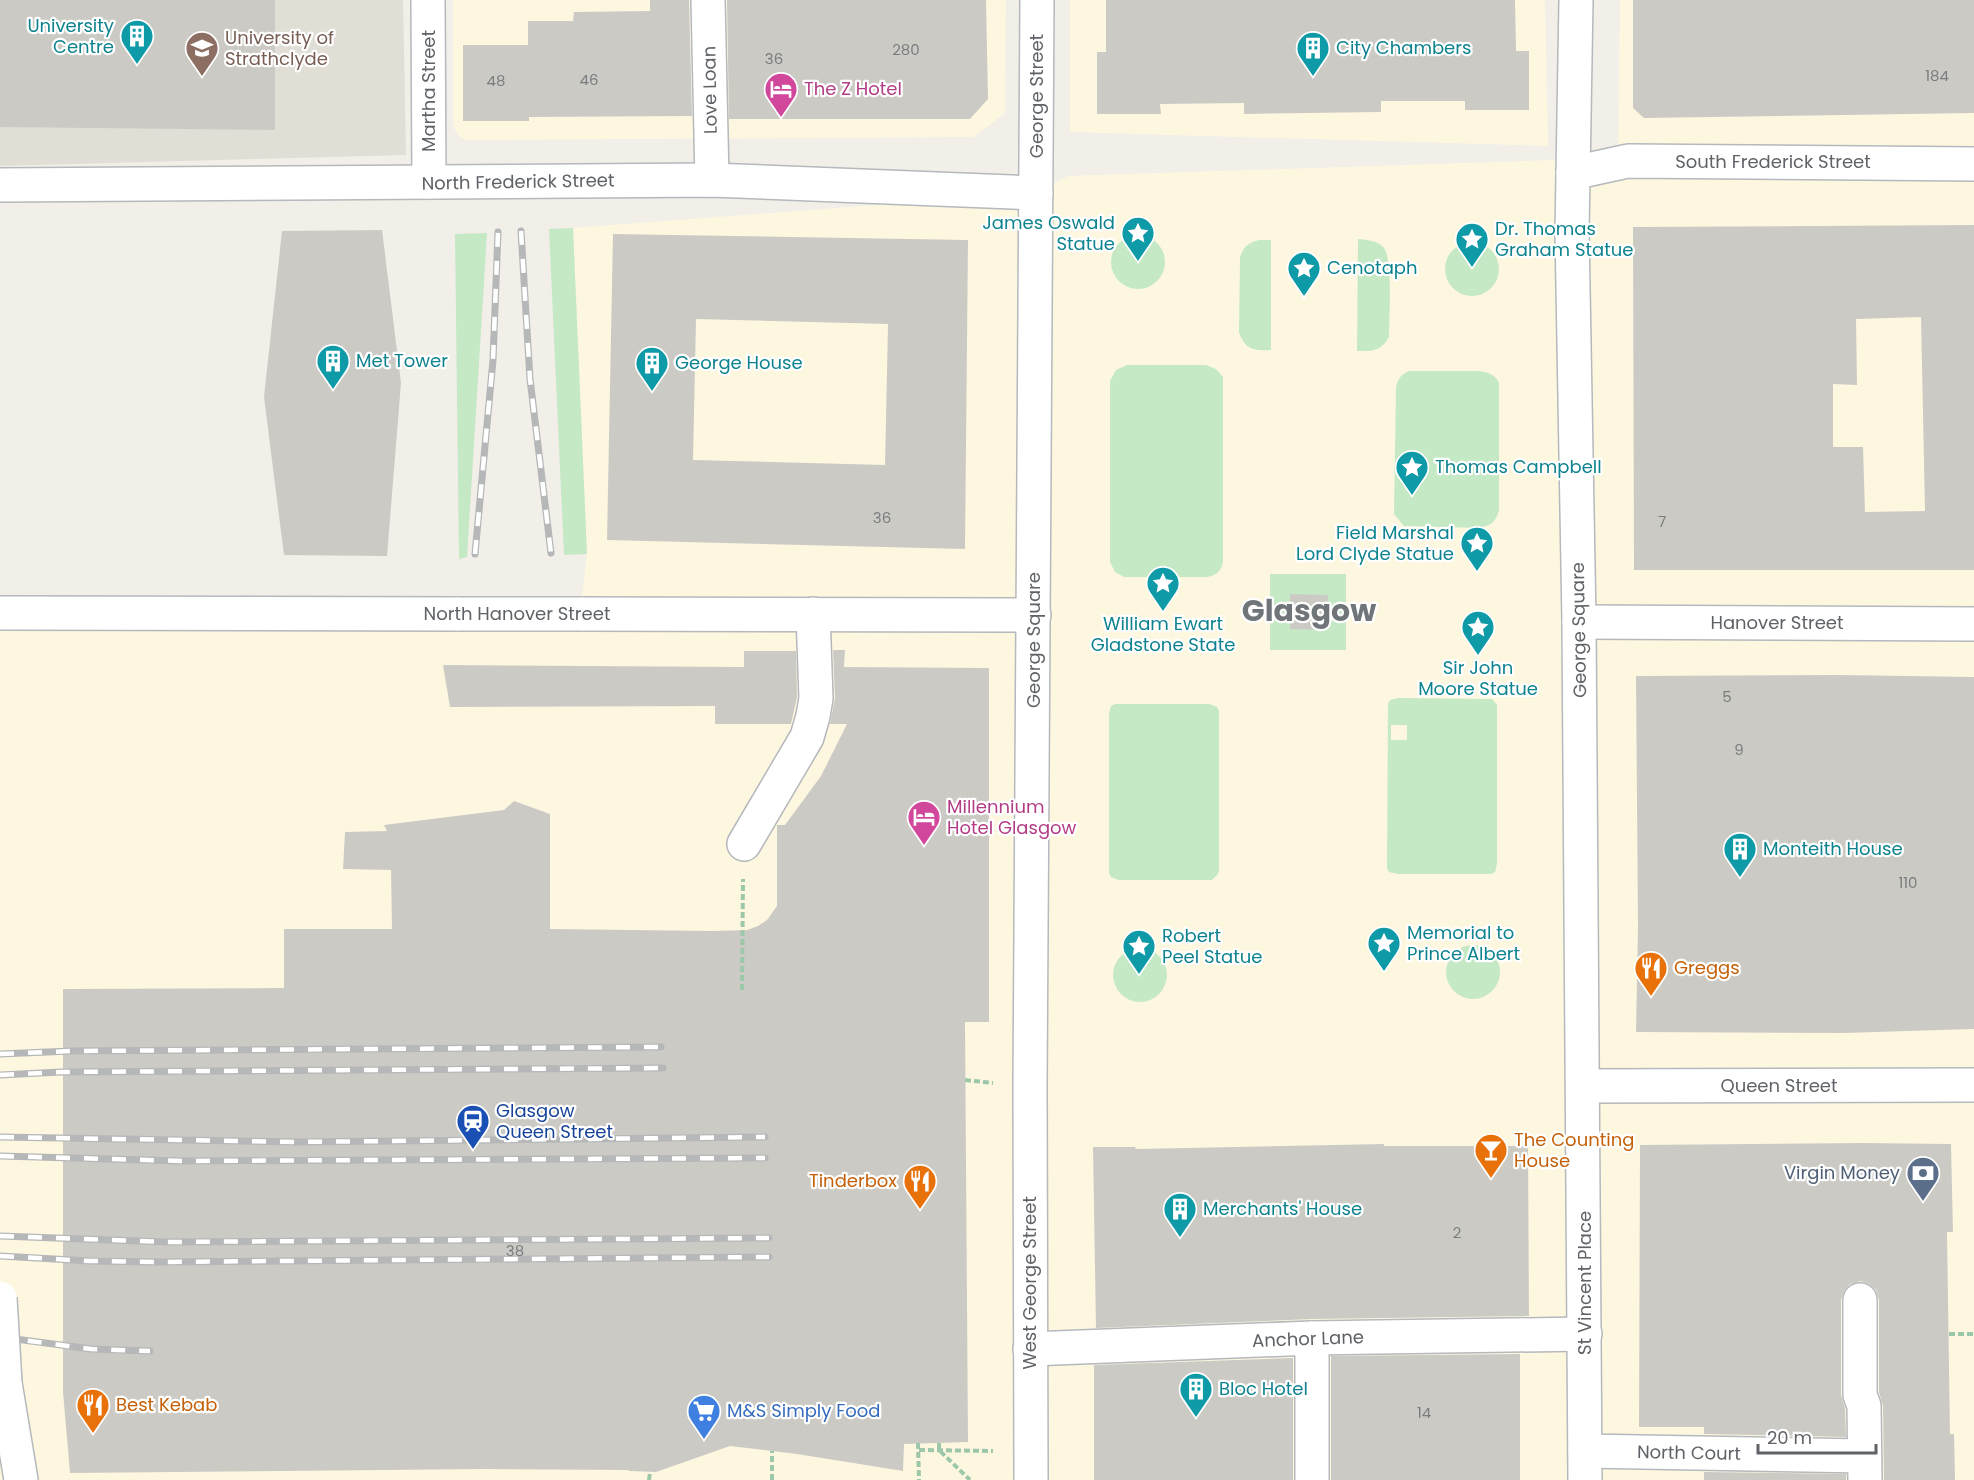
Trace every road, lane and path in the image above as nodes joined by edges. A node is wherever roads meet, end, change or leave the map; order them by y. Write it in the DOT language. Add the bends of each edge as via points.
graph roads {
  1 [pos="428,0"];
  2 [pos="708,0"];
  3 [pos="1037,0"];
  4 [pos="1576,0"];
  5 [pos="1974,164"];
  6 [pos="1573,173"];
  7 [pos="712,180"];
  8 [pos="429,183"];
  9 [pos="0,185"];
  10 [pos="1036,193"];
  11 [pos="0,613"];
  12 [pos="813,614"];
  13 [pos="1034,615"];
  14 [pos="1579,622"];
  15 [pos="1974,624"];
  16 [pos="744,844"];
  17 [pos="742,990"];
  18 [pos="1974,1085"];
  19 [pos="1030,1086"];
  20 [pos="1584,1086"];
  21 [pos="0,1298"];
  22 [pos="1860,1300"];
  23 [pos="1585,1334"];
  24 [pos="1949,1334"];
  25 [pos="1974,1334"];
  26 [pos="1312,1338"];
  27 [pos="1030,1349"];
  28 [pos="918,1443"];
  29 [pos="939,1443"];
  30 [pos="919,1450"];
  31 [pos="939,1450"];
  32 [pos="971,1450"];
  33 [pos="772,1451"];
  34 [pos="1585,1466"];
  35 [pos="1864,1468"];
  36 [pos="650,1472"];
  37 [pos="21,1480"];
  38 [pos="649,1480"];
  39 [pos="772,1480"];
  40 [pos="919,1480"];
  41 [pos="970,1480"];
  42 [pos="1031,1480"];
  43 [pos="1312,1480"];
  1 -- 8 [label="street, Martha Street"];
  2 -- 7 [label="street, Love Loan"];
  3 -- 10 [label="street, George Street"];
  4 -- 6 [label="street, George Square"];
  5 -- 6 [label="street, South Frederick Street" via="1628,161"];
  6 -- 14 [label="street, George Square"];
  7 -- 8 [label="street, North Frederick Street"];
  7 -- 10 [label="street, North Frederick Street"];
  8 -- 9 [label="street, North Frederick Street"];
  10 -- 13 [label="street, George Square"];
  11 -- 12 [label="street, North Hanover Street, bridge"];
  12 -- 13 [label="street, North Hanover Street"];
  12 -- 16 [label="street" via="813,716 807,736"];
  13 -- 19 [label="street, George Square"];
  14 -- 15 [label="street, Hanover Street"];
  14 -- 20 [label="street, George Square"];
  16 -- 17 [label="path"];
  18 -- 20 [label="street, Queen Street"];
  19 -- 27 [label="street, West George Street"];
  20 -- 23 [label="street, St Vincent Place"];
  21 -- 37 [label="street, bridge" via="5,1383"];
  22 -- 35 [label="street"];
  23 -- 26 [label="street, Anchor Lane"];
  23 -- 34 [label="street, St Vincent Place"];
  24 -- 25 [label="path"];
  26 -- 27 [label="street, Anchor Lane"];
  26 -- 43 [label="street"];
  27 -- 42 [label="street, West George Street"];
  28 -- 30 [label="path"];
  29 -- 31 [label="path"];
  30 -- 31 [label="path"];
  30 -- 40 [label="path"];
  31 -- 32 [label="path"];
  31 -- 41 [label="path"];
  33 -- 39 [label="path"];
  34 -- 35 [label="street, North Court"];
  36 -- 38 [label="path"];
}
